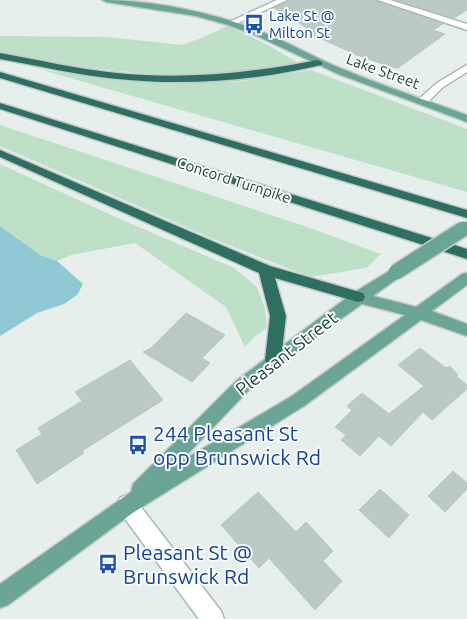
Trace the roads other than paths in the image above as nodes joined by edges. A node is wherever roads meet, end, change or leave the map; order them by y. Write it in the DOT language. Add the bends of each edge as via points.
graph roads {
  1 [pos="106,0"];
  2 [pos="283,0"];
  3 [pos="382,0"];
  4 [pos="231,23"];
  5 [pos="467,27"];
  6 [pos="0,56"];
  7 [pos="318,63"];
  8 [pos="467,68"];
  9 [pos="0,75"];
  10 [pos="423,101"];
  11 [pos="0,106"];
  12 [pos="467,111"];
  13 [pos="467,119"];
  14 [pos="0,153"];
  15 [pos="467,214"];
  16 [pos="467,227"];
  17 [pos="467,254"];
  18 [pos="265,270"];
  19 [pos="467,278"];
  20 [pos="358,298"];
  21 [pos="418,313"];
  22 [pos="467,330"];
  23 [pos="273,360"];
  24 [pos="127,505"];
  25 [pos="0,597"];
  26 [pos="213,619"];
  1 -- 4 [label="main road, Lake Street" via="203,15"];
  2 -- 4 [label="street"];
  3 -- 5 [label="street"];
  4 -- 7 [label="main road, Lake Street"];
  6 -- 7 [label="highway" via="99,74 162,79 245,75"];
  7 -- 10 [label="main road, Lake Street"];
  8 -- 10 [label="street" via="440,85"];
  9 -- 15 [label="highway, Concord Turnpike"];
  10 -- 12 [label="main road, Lake Street"];
  10 -- 13 [label="main road, Lake Street"];
  11 -- 17 [label="highway, Concord Turnpike"];
  14 -- 18 [label="highway"];
  16 -- 20 [label="main road, Pleasant Street, bridge"];
  18 -- 20 [label="highway"];
  18 -- 23 [label="highway" via="278,316"];
  19 -- 21 [label="main road, Pleasant Street"];
  20 -- 21 [label="main road"];
  20 -- 23 [label="main road, Pleasant Street"];
  21 -- 22 [label="main road"];
  21 -- 24 [label="main road, Pleasant Street" via="290,407"];
  23 -- 24 [label="main road, Pleasant Street" via="217,410"];
  24 -- 25 [label="main road, Pleasant Street"];
  24 -- 26 [label="street"];
}
